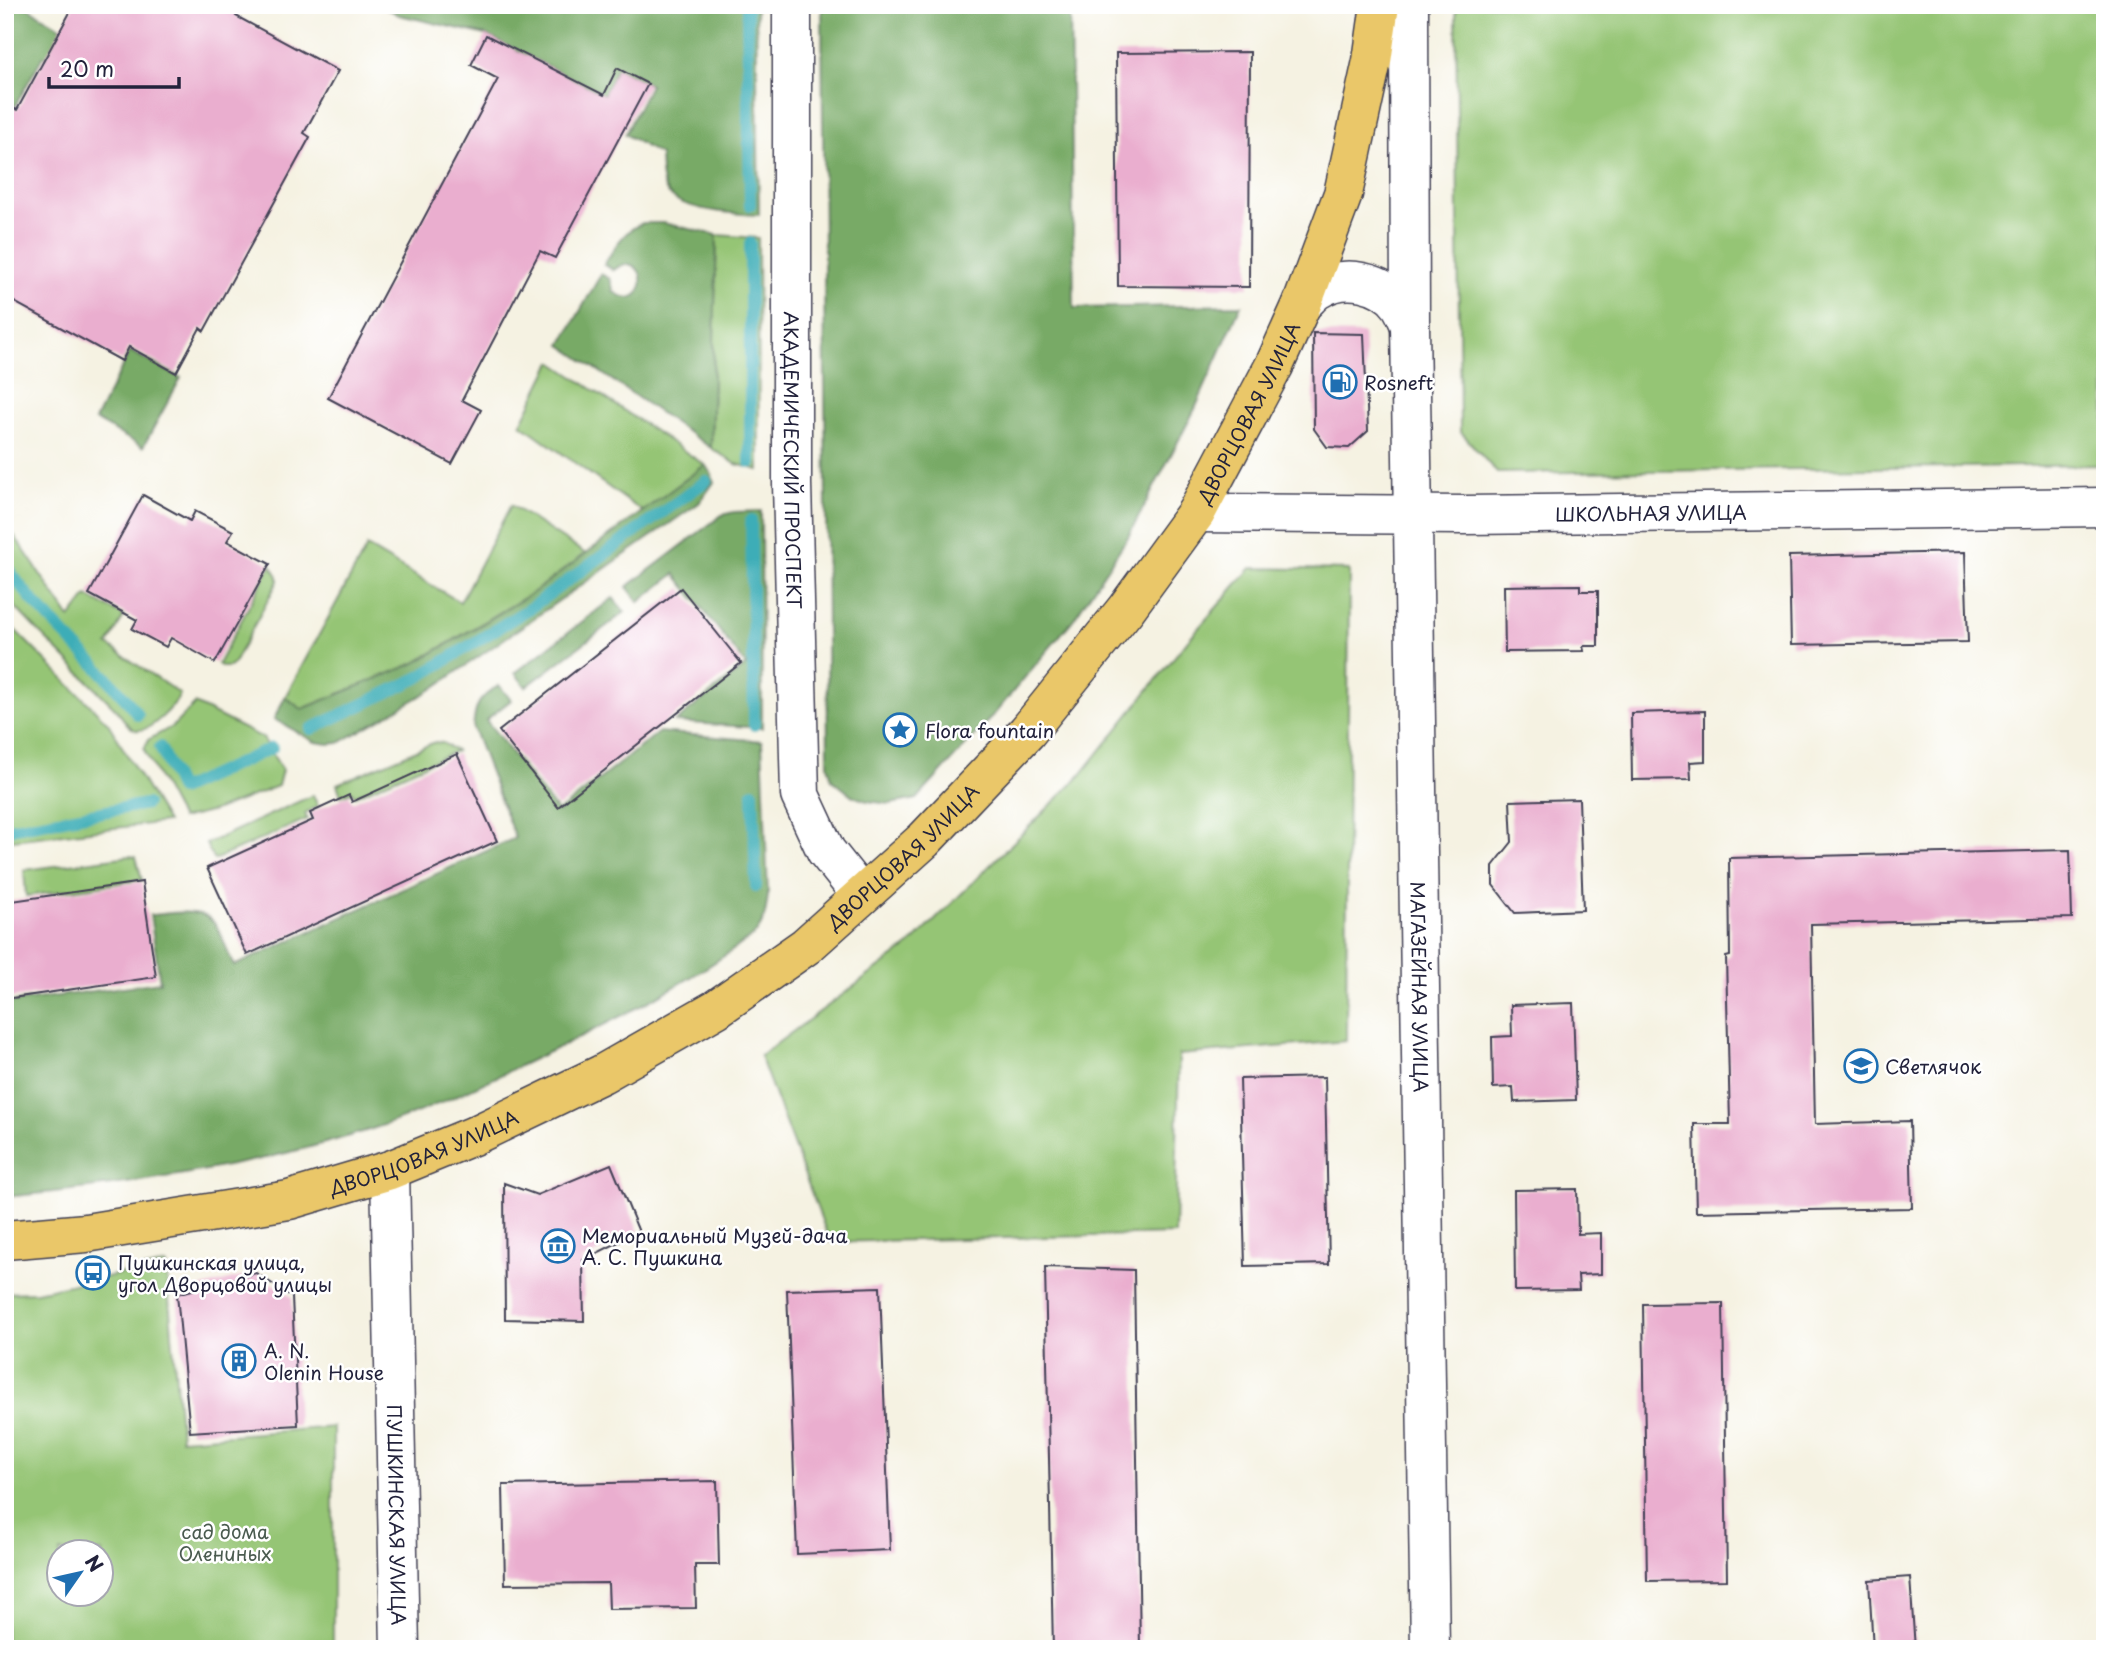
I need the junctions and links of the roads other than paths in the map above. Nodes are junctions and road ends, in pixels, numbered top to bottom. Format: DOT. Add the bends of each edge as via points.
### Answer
graph roads {
  1 [pos="792,5"];
  2 [pos="1380,5"];
  3 [pos="1409,5"];
  4 [pos="1302,304"];
  5 [pos="1410,325"];
  6 [pos="2105,507"];
  7 [pos="1196,513"];
  8 [pos="1414,515"];
  9 [pos="861,895"];
  10 [pos="390,1170"];
  11 [pos="5,1240"];
  12 [pos="400,1649"];
  13 [pos="1430,1649"];
  1 -- 9 [label="street, АКАДЕМИЧЕСКИЙ ПРОСПЕКТ" via="792,484 800,795 825,851"];
  2 -- 4 [label="main road, ДВОРЦОВАЯ УЛИЦА" via="1343,194"];
  3 -- 5 [label="street, МАГАЗЕЙНАЯ УЛИЦА"];
  4 -- 5 [label="street" via="1319,289 1340,281 1362,281 1384,289 1400,305"];
  4 -- 7 [label="main road, ДВОРЦОВАЯ УЛИЦА"];
  5 -- 8 [label="street, МАГАЗЕЙНАЯ УЛИЦА"];
  6 -- 8 [label="street, ШКОЛЬНАЯ УЛИЦА"];
  7 -- 8 [label="street, ШКОЛЬНАЯ УЛИЦА"];
  7 -- 9 [label="main road, ДВОРЦОВАЯ УЛИЦА" via="1027,732 924,841"];
  8 -- 13 [label="street, МАГАЗЕЙНАЯ УЛИЦА"];
  9 -- 10 [label="main road, ДВОРЦОВАЯ УЛИЦА" via="806,946 716,1009 590,1080"];
  10 -- 11 [label="main road, ДВОРЦОВАЯ УЛИЦА" via="289,1200 86,1233"];
  10 -- 12 [label="street, ПУШКИНСКАЯ УЛИЦА"];
}
